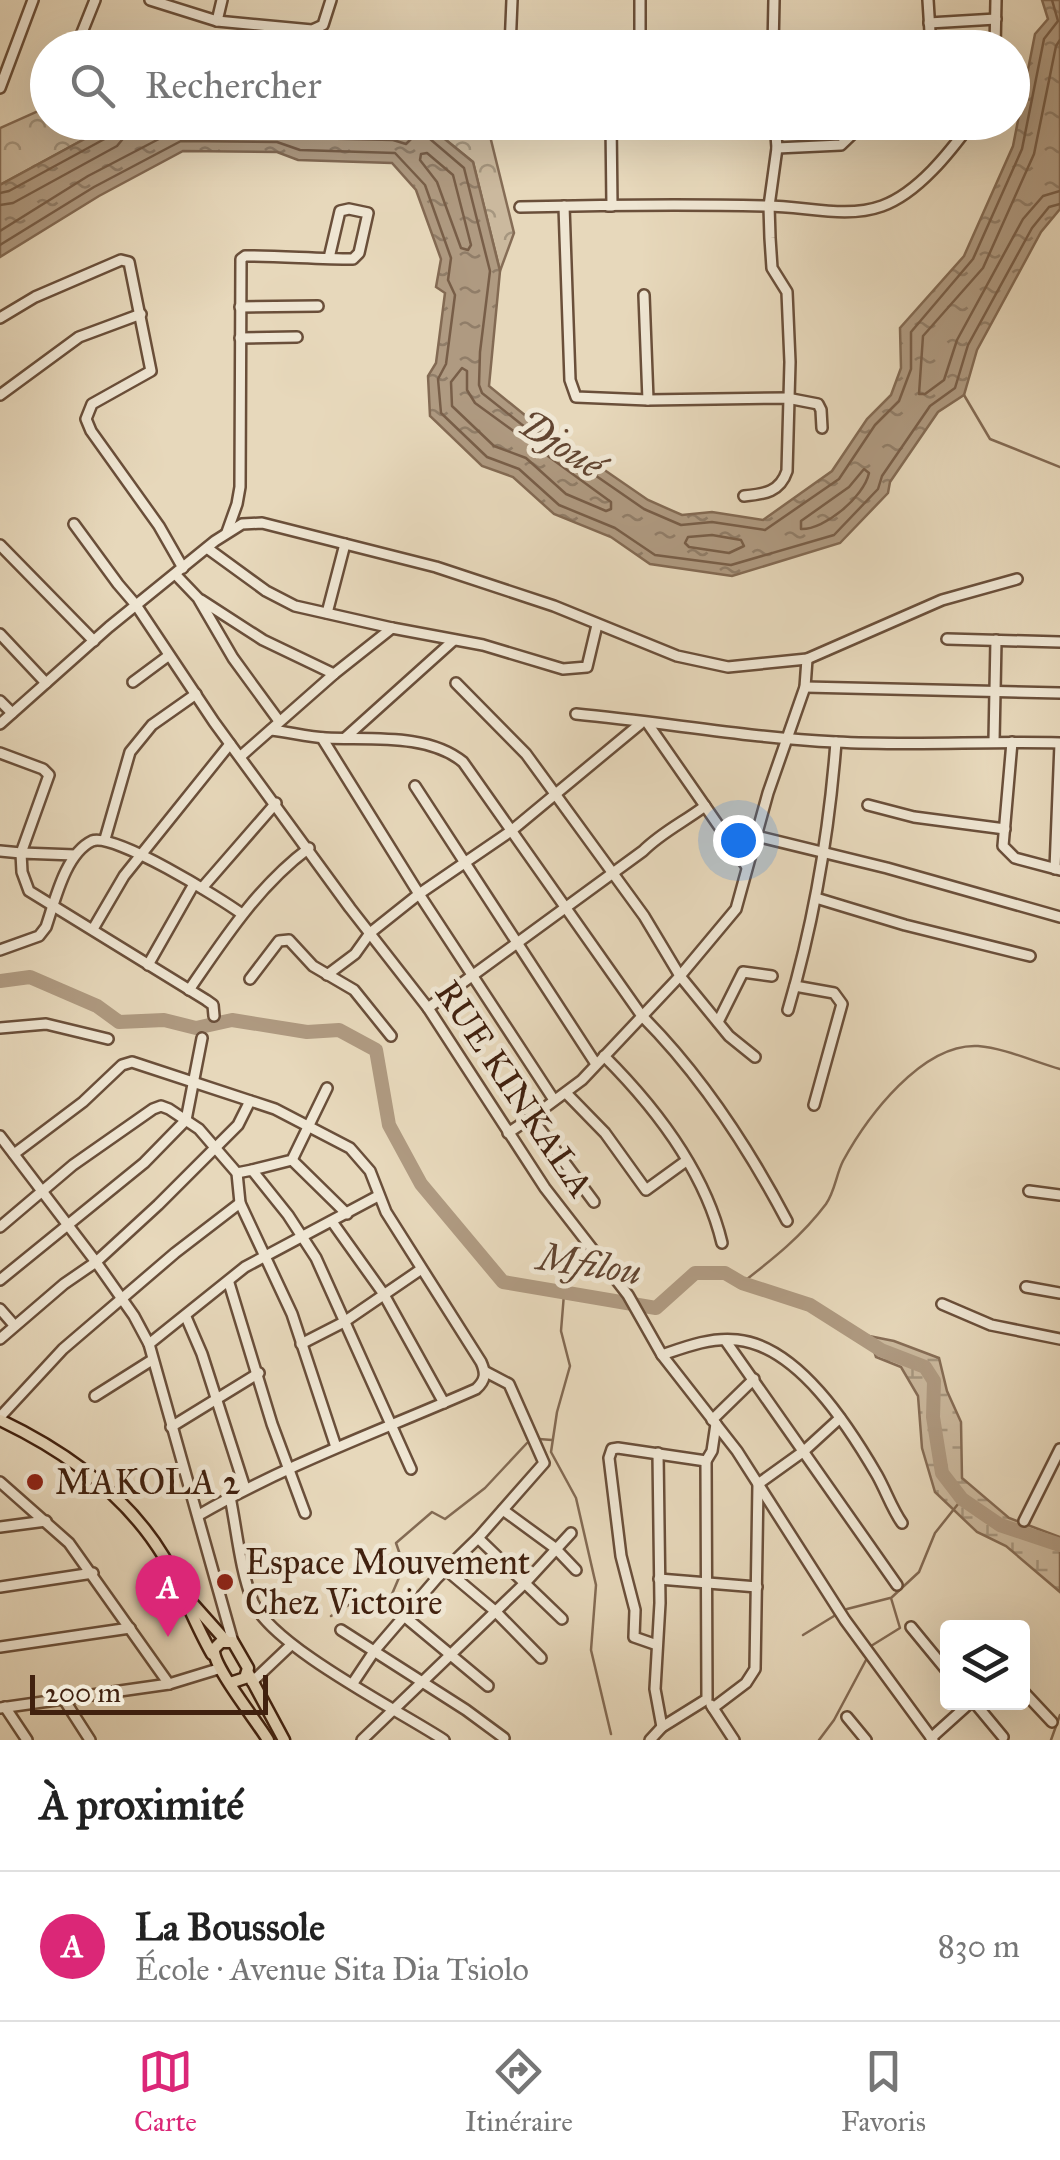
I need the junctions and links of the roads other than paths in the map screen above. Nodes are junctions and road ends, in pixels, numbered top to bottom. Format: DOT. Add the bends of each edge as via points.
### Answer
graph roads {
  1 [pos="33,0"];
  2 [pos="95,0"];
  3 [pos="150,0"];
  4 [pos="222,0"];
  5 [pos="331,0"];
  6 [pos="512,0"];
  7 [pos="640,0"];
  8 [pos="774,0"];
  9 [pos="928,0"];
  10 [pos="996,0"];
  11 [pos="996,20"];
  12 [pos="216,21"];
  13 [pos="928,22"];
  14 [pos="83,30"];
  15 [pos="511,30"];
  16 [pos="640,30"];
  17 [pos="773,30"];
  18 [pos="929,30"];
  19 [pos="995,30"];
  20 [pos="0,88"];
  21 [pos="611,140"];
  22 [pos="776,140"];
  23 [pos="846,140"];
  24 [pos="957,140"];
  25 [pos="777,148"];
  26 [pos="564,206"];
  27 [pos="608,206"];
  28 [pos="769,206"];
  29 [pos="520,208"];
  30 [pos="329,258"];
  31 [pos="644,295"];
  32 [pos="318,306"];
  33 [pos="240,307"];
  34 [pos="140,314"];
  35 [pos="0,318"];
  36 [pos="298,337"];
  37 [pos="240,338"];
  38 [pos="0,395"];
  39 [pos="787,398"];
  40 [pos="648,400"];
  41 [pos="822,428"];
  42 [pos="744,496"];
  43 [pos="74,524"];
  44 [pos="227,532"];
  45 [pos="345,544"];
  46 [pos="0,545"];
  47 [pos="207,548"];
  48 [pos="179,571"];
  49 [pos="1018,579"];
  50 [pos="198,598"];
  51 [pos="136,605"];
  52 [pos="327,613"];
  53 [pos="596,625"];
  54 [pos="392,628"];
  55 [pos="0,634"];
  56 [pos="94,640"];
  57 [pos="454,640"];
  58 [pos="947,640"];
  59 [pos="996,640"];
  60 [pos="1060,642"];
  61 [pos="168,656"];
  62 [pos="807,660"];
  63 [pos="334,674"];
  64 [pos="133,682"];
  65 [pos="46,683"];
  66 [pos="456,683"];
  67 [pos="805,687"];
  68 [pos="996,692"];
  69 [pos="1060,693"];
  70 [pos="196,694"];
  71 [pos="0,701"];
  72 [pos="12,713"];
  73 [pos="576,714"];
  74 [pos="279,721"];
  75 [pos="0,724"];
  76 [pos="644,724"];
  77 [pos="271,730"];
  78 [pos="786,737"];
  79 [pos="322,738"];
  80 [pos="344,738"];
  81 [pos="836,742"];
  82 [pos="994,742"];
  83 [pos="1012,742"];
  84 [pos="230,744"];
  85 [pos="1060,744"];
  86 [pos="0,753"];
  87 [pos="241,756"];
  88 [pos="415,786"];
  89 [pos="556,794"];
  90 [pos="276,803"];
  91 [pos="868,805"];
  92 [pos="705,806"];
  93 [pos="1058,824"];
  94 [pos="1005,829"];
  95 [pos="511,831"];
  96 [pos="756,836"];
  97 [pos="106,839"];
  98 [pos="309,848"];
  99 [pos="0,851"];
  100 [pos="21,853"];
  101 [pos="825,853"];
  102 [pos="74,855"];
  103 [pos="142,856"];
  104 [pos="466,862"];
  105 [pos="746,867"];
  106 [pos="1057,870"];
  107 [pos="612,873"];
  108 [pos="198,886"];
  109 [pos="419,894"];
  110 [pos="816,898"];
  111 [pos="52,906"];
  112 [pos="566,907"];
  113 [pos="242,914"];
  114 [pos="1060,917"];
  115 [pos="93,929"];
  116 [pos="370,933"];
  117 [pos="519,942"];
  118 [pos="0,949"];
  119 [pos="1030,956"];
  120 [pos="148,966"];
  121 [pos="473,974"];
  122 [pos="326,976"];
  123 [pos="680,976"];
  124 [pos="772,976"];
  125 [pos="250,979"];
  126 [pos="795,986"];
  127 [pos="189,990"];
  128 [pos="428,1008"];
  129 [pos="788,1010"];
  130 [pos="214,1016"];
  131 [pos="642,1016"];
  132 [pos="718,1022"];
  133 [pos="0,1028"];
  134 [pos="391,1036"];
  135 [pos="202,1038"];
  136 [pos="108,1039"];
  137 [pos="604,1056"];
  138 [pos="755,1057"];
  139 [pos="596,1064"];
  140 [pos="192,1080"];
  141 [pos="328,1088"];
  142 [pos="566,1094"];
  143 [pos="554,1100"];
  144 [pos="250,1101"];
  145 [pos="814,1105"];
  146 [pos="186,1120"];
  147 [pos="533,1120"];
  148 [pos="310,1125"];
  149 [pos="508,1133"];
  150 [pos="2,1142"];
  151 [pos="215,1144"];
  152 [pos="14,1154"];
  153 [pos="292,1160"];
  154 [pos="686,1161"];
  155 [pos="252,1170"];
  156 [pos="236,1173"];
  157 [pos="1029,1191"];
  158 [pos="41,1193"];
  159 [pos="1060,1194"];
  160 [pos="378,1196"];
  161 [pos="594,1202"];
  162 [pos="240,1203"];
  163 [pos="347,1214"];
  164 [pos="787,1221"];
  165 [pos="334,1223"];
  166 [pos="0,1226"];
  167 [pos="68,1227"];
  168 [pos="304,1238"];
  169 [pos="722,1243"];
  170 [pos="263,1256"];
  171 [pos="96,1262"];
  172 [pos="420,1270"];
  173 [pos="0,1280"];
  174 [pos="229,1283"];
  175 [pos="1026,1287"];
  176 [pos="383,1293"];
  177 [pos="1060,1293"];
  178 [pos="121,1298"];
  179 [pos="942,1304"];
  180 [pos="0,1309"];
  181 [pos="186,1317"];
  182 [pos="344,1322"];
  183 [pos="14,1325"];
  184 [pos="0,1339"];
  185 [pos="1060,1339"];
  186 [pos="725,1340"];
  187 [pos="148,1344"];
  188 [pos="301,1344"];
  189 [pos="662,1355"];
  190 [pos="152,1360"];
  191 [pos="486,1372"];
  192 [pos="259,1373"];
  193 [pos="754,1379"];
  194 [pos="95,1396"];
  195 [pos="216,1401"];
  196 [pos="444,1403"];
  197 [pos="0,1418"];
  198 [pos="840,1418"];
  199 [pos="714,1422"];
  200 [pos="390,1426"];
  201 [pos="171,1428"];
  202 [pos="336,1446"];
  203 [pos="1060,1450"];
  204 [pos="737,1451"];
  205 [pos="804,1451"];
  206 [pos="658,1453"];
  207 [pos="709,1456"];
  208 [pos="412,1468"];
  209 [pos="289,1470"];
  210 [pos="1047,1472"];
  211 [pos="1060,1476"];
  212 [pos="0,1482"];
  213 [pos="758,1484"];
  214 [pos="246,1488"];
  215 [pos="230,1497"];
  216 [pos="503,1510"];
  217 [pos="199,1514"];
  218 [pos="305,1514"];
  219 [pos="46,1520"];
  220 [pos="1024,1522"];
  221 [pos="902,1523"];
  222 [pos="0,1527"];
  223 [pos="571,1534"];
  224 [pos="478,1538"];
  225 [pos="554,1548"];
  226 [pos="445,1569"];
  227 [pos="576,1570"];
  228 [pos="93,1573"];
  229 [pos="659,1579"];
  230 [pos="706,1582"];
  231 [pos="524,1583"];
  232 [pos="897,1585"];
  233 [pos="0,1586"];
  234 [pos="757,1587"];
  235 [pos="183,1592"];
  236 [pos="496,1611"];
  237 [pos="404,1616"];
  238 [pos="562,1619"];
  239 [pos="911,1627"];
  240 [pos="130,1628"];
  241 [pos="341,1630"];
  242 [pos="230,1641"];
  243 [pos="656,1644"];
  244 [pos="291,1645"];
  245 [pos="0,1647"];
  246 [pos="375,1650"];
  247 [pos="212,1654"];
  248 [pos="450,1654"];
  249 [pos="541,1658"];
  250 [pos="940,1662"];
  251 [pos="218,1668"];
  252 [pos="250,1678"];
  253 [pos="424,1682"];
  254 [pos="230,1683"];
  255 [pos="353,1683"];
  256 [pos="168,1684"];
  257 [pos="488,1686"];
  258 [pos="63,1698"];
  259 [pos="1030,1699"];
  260 [pos="710,1703"];
  261 [pos="3,1707"];
  262 [pos="395,1709"];
  263 [pos="964,1710"];
  264 [pos="980,1710"];
  265 [pos="847,1717"];
  266 [pos="1052,1722"];
  267 [pos="662,1727"];
  268 [pos="1003,1736"];
  269 [pos="504,1738"];
  270 [pos="931,1739"];
  271 [pos="27,1740"];
  272 [pos="90,1740"];
  273 [pos="268,1740"];
  274 [pos="284,1740"];
  275 [pos="362,1740"];
  276 [pos="444,1740"];
  277 [pos="650,1740"];
  278 [pos="734,1740"];
  279 [pos="866,1740"];
  1 -- 20 [label="street"];
  2 -- 14 [label="street"];
  3 -- 12 [label="street"];
  4 -- 12 [label="street"];
  5 -- 12 [label="street" via="324,25 312,30"];
  6 -- 15 [label="street"];
  7 -- 16 [label="street"];
  8 -- 17 [label="street"];
  9 -- 13 [label="street"];
  10 -- 11 [label="street"];
  11 -- 13 [label="street"];
  11 -- 19 [label="street"];
  13 -- 18 [label="street"];
  21 -- 27 [label="street"];
  22 -- 25 [label="street"];
  23 -- 25 [label="street"];
  24 -- 28 [label="street" via="931,170 884,205 846,212"];
  25 -- 28 [label="street"];
  26 -- 27 [label="street"];
  26 -- 29 [label="street"];
  26 -- 40 [label="street" via="573,392 585,400"];
  27 -- 28 [label="street"];
  28 -- 39 [label="street" via="772,268 786,292"];
  30 -- 30 [label="street" via="356,258 368,213 340,210"];
  30 -- 33 [label="street" via="246,256 240,264"];
  31 -- 40 [label="street"];
  32 -- 33 [label="street"];
  33 -- 37 [label="street"];
  34 -- 35 [label="street" via="130,265 121,260"];
  34 -- 38 [label="street" via="78,338"];
  34 -- 48 [label="street" via="151,371 92,404 86,420 160,526"];
  36 -- 37 [label="street"];
  37 -- 44 [label="street" via="240,487"];
  39 -- 40 [label="street"];
  39 -- 41 [label="street" via="818,404"];
  39 -- 42 [label="street" via="783,482"];
  43 -- 51 [label="street, RUE KINKALA"];
  44 -- 45 [label="street" via="262,522"];
  44 -- 47 [label="street"];
  45 -- 52 [label="street"];
  45 -- 53 [label="street" via="516,592"];
  46 -- 56 [label="street"];
  47 -- 48 [label="street"];
  47 -- 52 [label="street" via="266,591"];
  48 -- 50 [label="street"];
  48 -- 51 [label="street"];
  49 -- 62 [label="street" via="942,600"];
  50 -- 63 [label="street" via="262,640"];
  50 -- 74 [label="street"];
  51 -- 56 [label="street"];
  51 -- 61 [label="street, RUE KINKALA"];
  52 -- 54 [label="street"];
  53 -- 57 [label="street" via="586,667 563,669"];
  53 -- 62 [label="street" via="699,663"];
  54 -- 57 [label="street"];
  54 -- 63 [label="street"];
  55 -- 65 [label="street"];
  56 -- 65 [label="street"];
  57 -- 80 [label="street"];
  58 -- 59 [label="street"];
  59 -- 60 [label="street"];
  59 -- 68 [label="street"];
  61 -- 64 [label="street"];
  61 -- 70 [label="street, RUE KINKALA"];
  62 -- 67 [label="street"];
  63 -- 74 [label="street"];
  65 -- 72 [label="street"];
  66 -- 89 [label="street"];
  67 -- 68 [label="street"];
  67 -- 78 [label="street"];
  68 -- 69 [label="street"];
  68 -- 82 [label="street"];
  70 -- 84 [label="street, RUE KINKALA"];
  70 -- 97 [label="street" via="152,725 130,752"];
  71 -- 72 [label="street"];
  72 -- 75 [label="street"];
  73 -- 76 [label="street"];
  74 -- 77 [label="street"];
  76 -- 78 [label="street"];
  76 -- 89 [label="street"];
  76 -- 92 [label="street"];
  77 -- 79 [label="street"];
  77 -- 87 [label="street"];
  78 -- 81 [label="street"];
  78 -- 96 [label="street"];
  79 -- 80 [label="street"];
  79 -- 109 [label="street"];
  80 -- 95 [label="street" via="418,743 452,753"];
  81 -- 82 [label="street"];
  81 -- 101 [label="street"];
  82 -- 83 [label="street"];
  83 -- 85 [label="street"];
  83 -- 94 [label="street"];
  84 -- 87 [label="street, RUE KINKALA"];
  84 -- 103 [label="street"];
  85 -- 93 [label="street"];
  86 -- 100 [label="street" via="49,775"];
  87 -- 90 [label="street, RUE KINKALA"];
  88 -- 104 [label="street"];
  89 -- 95 [label="street"];
  89 -- 107 [label="street"];
  90 -- 98 [label="street, RUE KINKALA"];
  90 -- 108 [label="street"];
  91 -- 94 [label="street"];
  92 -- 105 [label="street"];
  92 -- 107 [label="street"];
  93 -- 106 [label="street"];
  94 -- 106 [label="street" via="1007,852"];
  95 -- 104 [label="street"];
  95 -- 112 [label="street"];
  96 -- 101 [label="street"];
  96 -- 105 [label="street"];
  97 -- 102 [label="street"];
  97 -- 103 [label="street"];
  98 -- 113 [label="street"];
  98 -- 116 [label="street, RUE KINKALA"];
  99 -- 100 [label="street"];
  100 -- 102 [label="street"];
  100 -- 111 [label="street" via="29,891"];
  101 -- 110 [label="street"];
  101 -- 114 [label="street"];
  102 -- 111 [label="street"];
  103 -- 108 [label="street"];
  103 -- 115 [label="street"];
  104 -- 109 [label="street"];
  104 -- 117 [label="street"];
  105 -- 123 [label="street" via="736,908"];
  107 -- 112 [label="street"];
  107 -- 123 [label="street"];
  108 -- 113 [label="street"];
  108 -- 120 [label="street"];
  109 -- 116 [label="street"];
  109 -- 121 [label="street"];
  110 -- 119 [label="street"];
  110 -- 126 [label="street"];
  111 -- 115 [label="street"];
  111 -- 118 [label="street" via="38,936"];
  112 -- 117 [label="street"];
  112 -- 131 [label="street"];
  113 -- 127 [label="street"];
  115 -- 120 [label="street"];
  116 -- 122 [label="street"];
  116 -- 128 [label="street, RUE KINKALA"];
  117 -- 121 [label="street"];
  117 -- 139 [label="street"];
  120 -- 127 [label="street"];
  121 -- 128 [label="street"];
  121 -- 143 [label="street"];
  122 -- 125 [label="street" via="284,938"];
  122 -- 134 [label="street" via="354,990"];
  123 -- 131 [label="street"];
  123 -- 132 [label="street"];
  124 -- 132 [label="street" via="743,972"];
  126 -- 129 [label="street"];
  126 -- 145 [label="street" via="834,992 842,1004"];
  127 -- 130 [label="street" via="213,1006"];
  128 -- 149 [label="street, RUE KINKALA"];
  131 -- 137 [label="street"];
  131 -- 164 [label="street" via="670,1044"];
  132 -- 138 [label="street"];
  133 -- 136 [label="street" via="46,1024"];
  135 -- 140 [label="street"];
  137 -- 139 [label="street"];
  137 -- 154 [label="street"];
  139 -- 142 [label="street"];
  140 -- 144 [label="street"];
  140 -- 146 [label="street"];
  140 -- 152 [label="street" via="132,1062 122,1065"];
  141 -- 148 [label="street"];
  142 -- 143 [label="street"];
  142 -- 154 [label="street" via="646,1190"];
  143 -- 147 [label="street"];
  144 -- 148 [label="street"];
  144 -- 151 [label="street" via="238,1125"];
  146 -- 151 [label="street"];
  146 -- 158 [label="street" via="152,1108"];
  146 -- 167 [label="street"];
  147 -- 149 [label="street"];
  147 -- 161 [label="street"];
  148 -- 153 [label="street"];
  148 -- 160 [label="street" via="350,1148 370,1170"];
  149 -- 189 [label="street, RUE KINKALA" via="628,1295"];
  150 -- 152 [label="street"];
  151 -- 156 [label="street"];
  151 -- 171 [label="street"];
  152 -- 158 [label="street"];
  153 -- 155 [label="street"];
  153 -- 163 [label="street"];
  154 -- 169 [label="street" via="709,1200"];
  155 -- 156 [label="street"];
  155 -- 168 [label="street"];
  156 -- 162 [label="street"];
  157 -- 159 [label="street"];
  158 -- 166 [label="street"];
  158 -- 167 [label="street"];
  160 -- 163 [label="street"];
  160 -- 172 [label="street"];
  162 -- 170 [label="street"];
  162 -- 178 [label="street"];
  163 -- 165 [label="street"];
  165 -- 168 [label="street"];
  165 -- 176 [label="street"];
  167 -- 171 [label="street"];
  167 -- 173 [label="street"];
  168 -- 170 [label="street"];
  168 -- 182 [label="street"];
  170 -- 174 [label="street"];
  170 -- 188 [label="street"];
  171 -- 178 [label="street"];
  171 -- 183 [label="street"];
  172 -- 176 [label="street"];
  172 -- 191 [label="street"];
  174 -- 181 [label="street"];
  174 -- 192 [label="street"];
  175 -- 177 [label="street"];
  176 -- 182 [label="street"];
  176 -- 196 [label="street"];
  178 -- 187 [label="street"];
  178 -- 197 [label="street"];
  179 -- 185 [label="street"];
  180 -- 183 [label="street"];
  181 -- 187 [label="street"];
  181 -- 195 [label="street"];
  182 -- 188 [label="street"];
  182 -- 200 [label="street"];
  183 -- 184 [label="street"];
  186 -- 189 [label="street"];
  186 -- 193 [label="street"];
  186 -- 198 [label="street" via="753,1344 802,1373"];
  187 -- 190 [label="street"];
  188 -- 202 [label="street"];
  189 -- 199 [label="street, RUE KINKALA"];
  190 -- 194 [label="street"];
  190 -- 201 [label="street"];
  191 -- 196 [label="street" via="476,1389"];
  191 -- 216 [label="street" via="509,1384 544,1462"];
  192 -- 195 [label="street"];
  192 -- 209 [label="street"];
  193 -- 199 [label="street"];
  193 -- 205 [label="street"];
  195 -- 201 [label="street"];
  195 -- 214 [label="street"];
  196 -- 200 [label="street"];
  197 -- 235 [label="main road" via="67,1456 129,1509"];
  198 -- 205 [label="street"];
  198 -- 221 [label="street"];
  199 -- 204 [label="street, RUE KINKALA"];
  199 -- 207 [label="street"];
  200 -- 202 [label="street"];
  200 -- 208 [label="street"];
  201 -- 217 [label="street"];
  202 -- 209 [label="street"];
  203 -- 210 [label="street"];
  204 -- 207 [label="street"];
  204 -- 213 [label="street, RUE KINKALA"];
  205 -- 213 [label="street"];
  205 -- 232 [label="street"];
  206 -- 207 [label="street"];
  206 -- 229 [label="street"];
  206 -- 243 [label="street" via="618,1448 609,1458 634,1637"];
  207 -- 230 [label="street"];
  209 -- 214 [label="street"];
  209 -- 218 [label="street"];
  210 -- 211 [label="street"];
  210 -- 220 [label="street"];
  212 -- 219 [label="street"];
  213 -- 234 [label="street"];
  213 -- 270 [label="street, RUE KINKALA"];
  214 -- 215 [label="street"];
  215 -- 217 [label="street"];
  215 -- 244 [label="street" via="254,1603"];
  216 -- 224 [label="street"];
  216 -- 225 [label="street"];
  217 -- 242 [label="street"];
  219 -- 222 [label="street"];
  219 -- 228 [label="street"];
  223 -- 225 [label="street"];
  224 -- 226 [label="street"];
  224 -- 231 [label="street"];
  225 -- 227 [label="street"];
  225 -- 231 [label="street"];
  226 -- 236 [label="street"];
  226 -- 237 [label="street"];
  228 -- 233 [label="street"];
  228 -- 240 [label="street"];
  229 -- 230 [label="street"];
  229 -- 243 [label="street"];
  230 -- 234 [label="street"];
  230 -- 260 [label="street"];
  231 -- 236 [label="street"];
  231 -- 238 [label="street"];
  234 -- 260 [label="street" via="755,1669 746,1684"];
  235 -- 242 [label="main road"];
  235 -- 247 [label="main road"];
  236 -- 248 [label="street"];
  236 -- 249 [label="street"];
  237 -- 246 [label="street"];
  237 -- 248 [label="street"];
  239 -- 250 [label="street"];
  240 -- 245 [label="street"];
  240 -- 256 [label="street"];
  241 -- 246 [label="street"];
  242 -- 247 [label="main road"];
  242 -- 252 [label="main road"];
  243 -- 267 [label="street"];
  244 -- 252 [label="street"];
  244 -- 255 [label="street"];
  246 -- 253 [label="street"];
  246 -- 255 [label="street"];
  247 -- 251 [label="main road"];
  248 -- 253 [label="street"];
  248 -- 257 [label="street"];
  251 -- 254 [label="main road"];
  251 -- 256 [label="street"];
  252 -- 254 [label="main road"];
  252 -- 274 [label="main road"];
  253 -- 262 [label="street"];
  253 -- 269 [label="street"];
  254 -- 273 [label="main road"];
  255 -- 262 [label="street"];
  256 -- 258 [label="street"];
  258 -- 261 [label="street"];
  258 -- 272 [label="street"];
  259 -- 266 [label="street"];
  260 -- 267 [label="street"];
  260 -- 278 [label="street"];
  261 -- 271 [label="street"];
  262 -- 275 [label="street"];
  262 -- 276 [label="street"];
  263 -- 270 [label="street"];
  264 -- 268 [label="street"];
  265 -- 279 [label="street"];
  267 -- 277 [label="street"];
}
